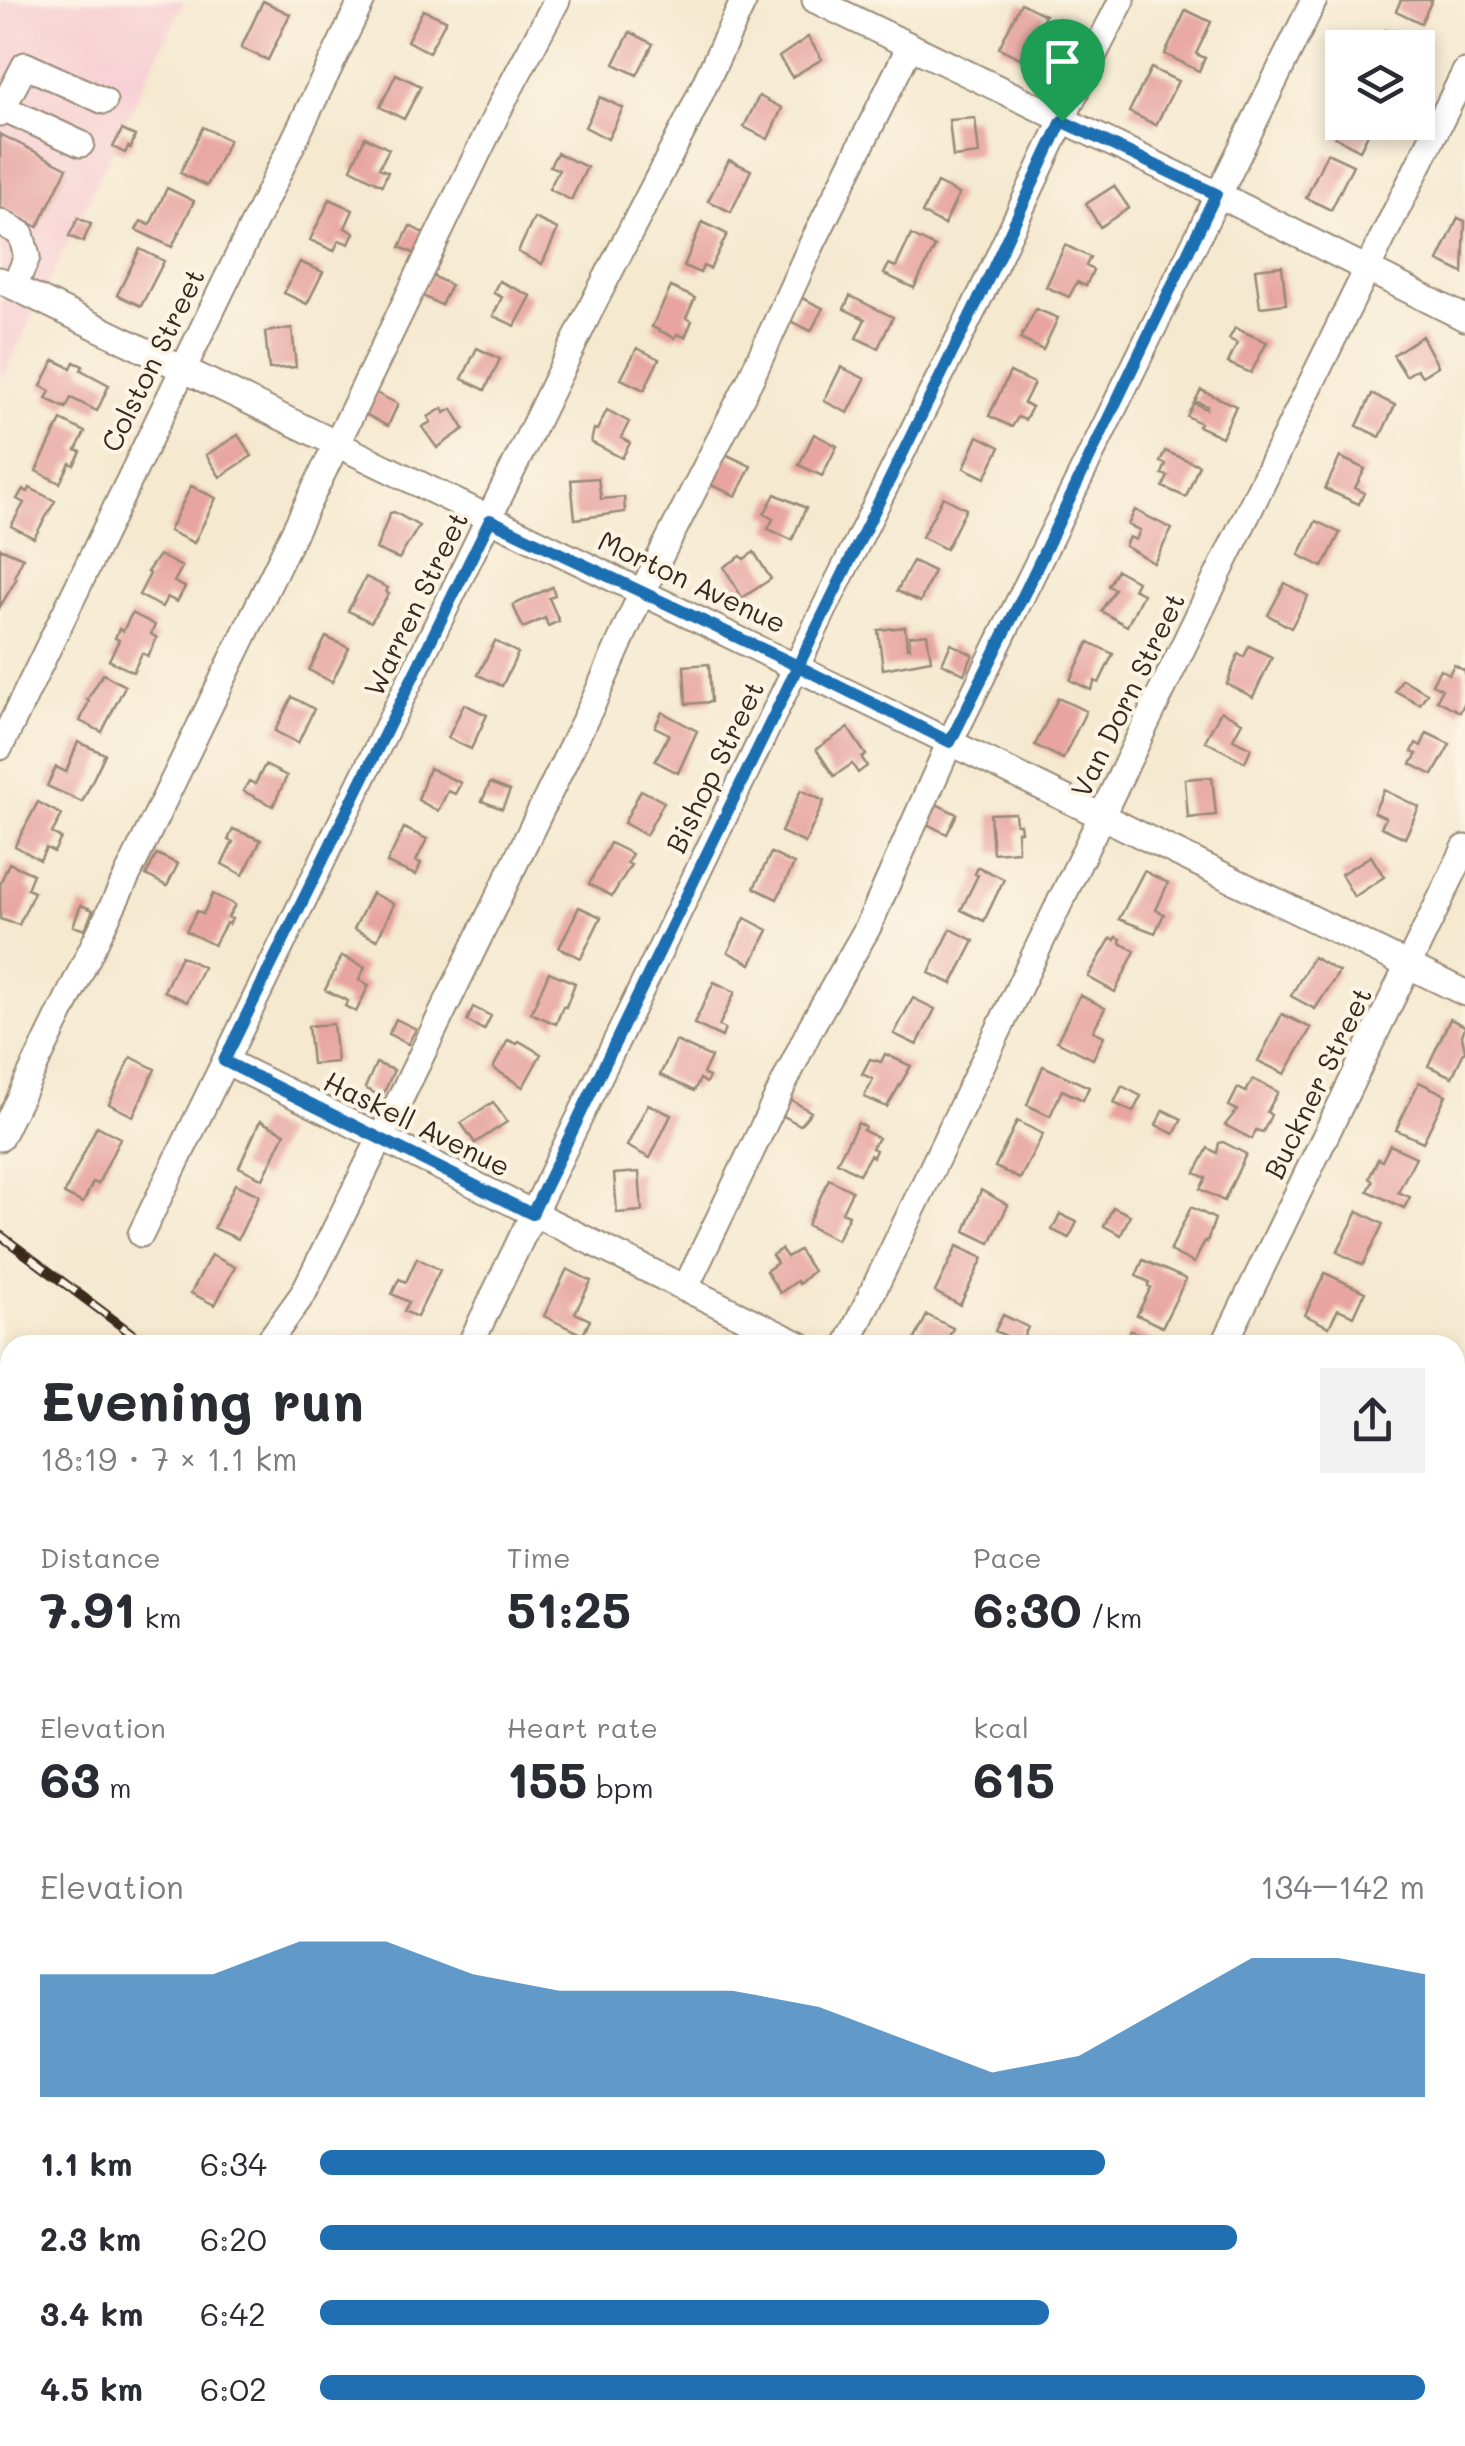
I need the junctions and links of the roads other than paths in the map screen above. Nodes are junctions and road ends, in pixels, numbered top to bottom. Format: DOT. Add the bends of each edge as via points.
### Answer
graph roads {
  1 [pos="362,0"];
  2 [pos="557,0"];
  3 [pos="744,0"];
  4 [pos="815,0"];
  5 [pos="1122,0"];
  6 [pos="1314,0"];
  7 [pos="910,46"];
  8 [pos="1465,72"];
  9 [pos="104,101"];
  10 [pos="1,110"];
  11 [pos="1062,121"];
  12 [pos="81,144"];
  13 [pos="1216,194"];
  14 [pos="0,222"];
  15 [pos="1368,271"];
  16 [pos="7,283"];
  17 [pos="1465,318"];
  18 [pos="182,368"];
  19 [pos="337,444"];
  20 [pos="490,520"];
  21 [pos="642,592"];
  22 [pos="798,666"];
  23 [pos="950,742"];
  24 [pos="0,747"];
  25 [pos="1104,816"];
  26 [pos="1465,848"];
  27 [pos="1408,965"];
  28 [pos="1465,993"];
  29 [pos="224,1061"];
  30 [pos="0,1138"];
  31 [pos="378,1138"];
  32 [pos="532,1214"];
  33 [pos="141,1234"];
  34 [pos="685,1289"];
  35 [pos="273,1335"];
  36 [pos="475,1335"];
  37 [pos="779,1335"];
  38 [pos="852,1335"];
  39 [pos="1229,1335"];
  1 -- 18 [label="street, Colston Street"];
  2 -- 19 [label="street"];
  3 -- 20 [label="street, Warren Street"];
  4 -- 7 [label="street"];
  5 -- 11 [label="street, Bishop Street"];
  6 -- 13 [label="street"];
  7 -- 11 [label="street"];
  7 -- 21 [label="street"];
  8 -- 15 [label="street, Van Dorn Street"];
  9 -- 10 [label="street" via="25,65"];
  10 -- 12 [label="street"];
  11 -- 13 [label="street"];
  11 -- 22 [label="street, Bishop Street"];
  13 -- 15 [label="street"];
  13 -- 23 [label="street"];
  14 -- 16 [label="street" via="21,234 27,256"];
  15 -- 17 [label="street"];
  15 -- 25 [label="street, Van Dorn Street"];
  16 -- 18 [label="street, Morton Avenue"];
  18 -- 19 [label="street, Morton Avenue"];
  18 -- 24 [label="street, Colston Street"];
  19 -- 20 [label="street, Morton Avenue"];
  19 -- 30 [label="street"];
  20 -- 21 [label="street, Morton Avenue"];
  20 -- 29 [label="street, Warren Street"];
  21 -- 22 [label="street, Morton Avenue"];
  21 -- 31 [label="street"];
  22 -- 23 [label="street, Morton Avenue"];
  22 -- 32 [label="street, Bishop Street"];
  23 -- 25 [label="street, Morton Avenue"];
  23 -- 34 [label="street" via="868,927 811,1028"];
  25 -- 27 [label="street, Morton Avenue"];
  25 -- 38 [label="street, Van Dorn Street"];
  26 -- 27 [label="street, Buckner Street"];
  27 -- 28 [label="street, Morton Avenue"];
  27 -- 39 [label="street, Buckner Street"];
  29 -- 31 [label="street, Haskell Avenue"];
  29 -- 33 [label="street, Warren Street"];
  31 -- 32 [label="street, Haskell Avenue"];
  31 -- 35 [label="street" via="303,1294"];
  32 -- 34 [label="street, Haskell Avenue"];
  32 -- 36 [label="street, Bishop Street"];
  34 -- 37 [label="street, Haskell Avenue"];
}
